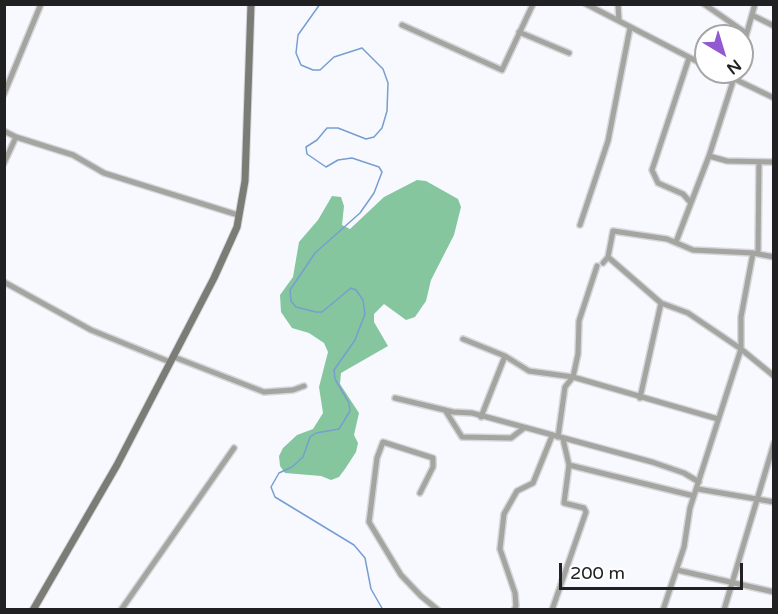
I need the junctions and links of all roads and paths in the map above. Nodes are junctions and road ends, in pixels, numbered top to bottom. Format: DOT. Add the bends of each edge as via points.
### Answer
graph roads {
  1 [pos="41,4"];
  2 [pos="251,4"];
  3 [pos="533,4"];
  4 [pos="586,4"];
  5 [pos="618,4"];
  6 [pos="704,4"];
  7 [pos="755,4"];
  8 [pos="752,15"];
  9 [pos="619,21"];
  10 [pos="733,24"];
  11 [pos="749,24"];
  12 [pos="402,26"];
  13 [pos="774,26"];
  14 [pos="630,28"];
  15 [pos="519,32"];
  16 [pos="569,53"];
  17 [pos="689,58"];
  18 [pos="694,60"];
  19 [pos="732,84"];
  20 [pos="745,84"];
  21 [pos="4,94"];
  22 [pos="774,98"];
  23 [pos="4,130"];
  24 [pos="16,137"];
  25 [pos="709,156"];
  26 [pos="774,162"];
  27 [pos="4,163"];
  28 [pos="759,163"];
  29 [pos="691,203"];
  30 [pos="238,215"];
  31 [pos="580,225"];
  32 [pos="676,242"];
  33 [pos="755,253"];
  34 [pos="608,257"];
  35 [pos="774,257"];
  36 [pos="4,282"];
  37 [pos="661,303"];
  38 [pos="464,339"];
  39 [pos="741,350"];
  40 [pos="505,356"];
  41 [pos="172,359"];
  42 [pos="774,376"];
  43 [pos="573,377"];
  44 [pos="304,386"];
  45 [pos="395,398"];
  46 [pos="640,398"];
  47 [pos="445,410"];
  48 [pos="481,417"];
  49 [pos="718,419"];
  50 [pos="524,428"];
  51 [pos="558,437"];
  52 [pos="774,443"];
  53 [pos="234,448"];
  54 [pos="569,465"];
  55 [pos="699,485"];
  56 [pos="420,493"];
  57 [pos="694,496"];
  58 [pos="758,498"];
  59 [pos="774,502"];
  60 [pos="677,570"];
  61 [pos="733,583"];
  62 [pos="774,592"];
  63 [pos="33,609"];
  64 [pos="121,609"];
  65 [pos="438,609"];
  66 [pos="514,609"];
  67 [pos="552,609"];
  68 [pos="663,609"];
  69 [pos="724,609"];
  1 -- 21 [label="street"];
  2 -- 30 [label="street" via="245,181"];
  3 -- 15 [label="street"];
  4 -- 9 [label="street"];
  5 -- 9 [label="street"];
  6 -- 10 [label="street"];
  7 -- 8 [label="street"];
  8 -- 11 [label="street"];
  8 -- 13 [label="street"];
  9 -- 14 [label="street"];
  12 -- 15 [label="street" via="502,70"];
  14 -- 17 [label="street"];
  14 -- 31 [label="street" via="608,141"];
  15 -- 16 [label="street"];
  17 -- 18 [label="street"];
  17 -- 29 [label="street" via="652,170 658,183 683,194"];
  19 -- 25 [label="street"];
  20 -- 22 [label="street"];
  23 -- 24 [label="street"];
  24 -- 27 [label="street"];
  24 -- 30 [label="street" via="74,155 105,173"];
  25 -- 28 [label="street"];
  25 -- 29 [label="street"];
  26 -- 28 [label="street"];
  28 -- 33 [label="street"];
  29 -- 32 [label="street"];
  30 -- 41 [label="street" via="237,227 214,278"];
  32 -- 33 [label="street" via="693,250"];
  32 -- 34 [label="street" via="613,231"];
  33 -- 35 [label="street"];
  33 -- 39 [label="street" via="741,317"];
  34 -- 37 [label="street"];
  34 -- 43 [label="street" via="600,264 579,321"];
  36 -- 41 [label="street" via="91,330"];
  37 -- 39 [label="street" via="688,313"];
  37 -- 46 [label="street"];
  38 -- 40 [label="street"];
  39 -- 42 [label="street"];
  39 -- 49 [label="street"];
  40 -- 43 [label="street" via="529,370"];
  40 -- 48 [label="street"];
  41 -- 44 [label="street" via="264,392"];
  41 -- 63 [label="street" via="117,465"];
  43 -- 46 [label="street"];
  43 -- 51 [label="street" via="565,387"];
  45 -- 47 [label="street"];
  46 -- 49 [label="street"];
  47 -- 48 [label="street"];
  47 -- 50 [label="street" via="462,437 511,438"];
  48 -- 50 [label="street"];
  49 -- 55 [label="street"];
  50 -- 51 [label="street"];
  51 -- 54 [label="street"];
  51 -- 55 [label="street" via="652,462 684,473"];
  51 -- 66 [label="street" via="533,483 517,491 504,514 500,549 515,593"];
  52 -- 58 [label="street"];
  53 -- 64 [label="street"];
  54 -- 57 [label="street"];
  54 -- 67 [label="street" via="564,503 586,512"];
  55 -- 57 [label="street"];
  55 -- 58 [label="street" via="725,495"];
  56 -- 65 [label="street" via="433,467 433,458 383,442 377,458 369,522 401,574"];
  57 -- 60 [label="street"];
  58 -- 59 [label="street"];
  58 -- 61 [label="street"];
  60 -- 61 [label="street"];
  60 -- 68 [label="street"];
  61 -- 62 [label="street"];
  61 -- 69 [label="street"];
}
